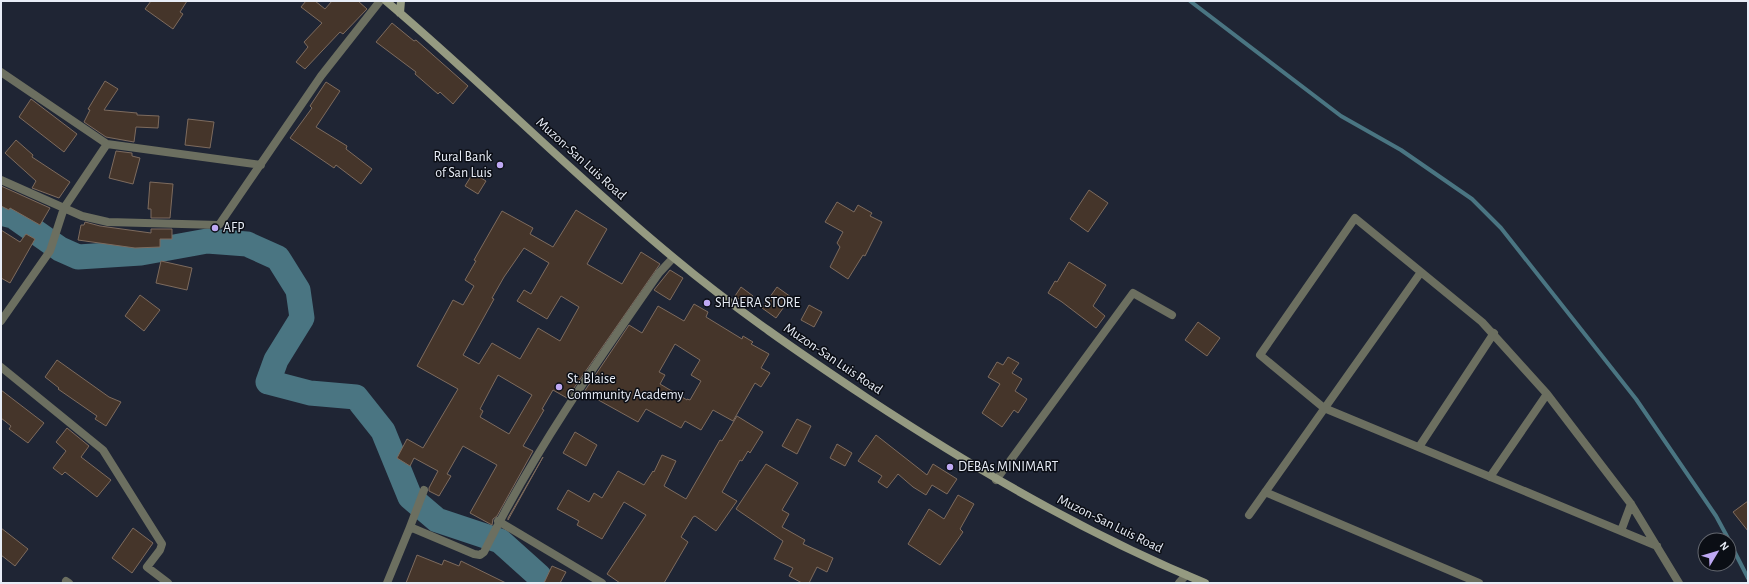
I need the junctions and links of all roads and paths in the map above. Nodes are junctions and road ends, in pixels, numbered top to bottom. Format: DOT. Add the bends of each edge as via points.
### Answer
graph roads {
  1 [pos="380,1"];
  2 [pos="386,1"];
  3 [pos="401,1"];
  4 [pos="400,13"];
  5 [pos="1,72"];
  6 [pos="107,144"];
  7 [pos="261,165"];
  8 [pos="1,180"];
  9 [pos="64,208"];
  10 [pos="673,258"];
  11 [pos="1421,272"];
  12 [pos="1172,315"];
  13 [pos="1,320"];
  14 [pos="1494,333"];
  15 [pos="1,367"];
  16 [pos="1548,394"];
  17 [pos="1324,408"];
  18 [pos="1419,448"];
  19 [pos="1490,477"];
  20 [pos="996,480"];
  21 [pos="424,490"];
  22 [pos="1265,492"];
  23 [pos="1631,504"];
  24 [pos="1249,515"];
  25 [pos="498,521"];
  26 [pos="410,527"];
  27 [pos="1621,531"];
  28 [pos="1657,546"];
  29 [pos="1186,575"];
  30 [pos="168,583"];
  31 [pos="387,583"];
  32 [pos="602,583"];
  33 [pos="1179,583"];
  34 [pos="1205,583"];
  35 [pos="1479,583"];
  36 [pos="1679,583"];
  1 -- 7 [label="street" via="321,76"];
  2 -- 4 [label="main road, Muzon-San Luis Road"];
  3 -- 4 [label="main road"];
  4 -- 10 [label="main road, Muzon-San Luis Road"];
  5 -- 6 [label="street"];
  6 -- 7 [label="street"];
  6 -- 9 [label="street"];
  7 -- 9 [label="street" via="219,225 108,222 82,216"];
  8 -- 9 [label="street"];
  9 -- 13 [label="street" via="50,251"];
  10 -- 20 [label="main road, Muzon-San Luis Road" via="815,364 945,450"];
  10 -- 25 [label="street" via="659,273 575,392"];
  11 -- 14 [label="street"];
  11 -- 17 [label="street"];
  11 -- 17 [label="street" via="1355,218 1260,355"];
  12 -- 20 [label="street" via="1133,293"];
  14 -- 16 [label="street"];
  14 -- 18 [label="street"];
  15 -- 30 [label="street" via="103,450 162,544 147,567"];
  16 -- 19 [label="street"];
  16 -- 23 [label="street"];
  17 -- 18 [label="street"];
  17 -- 22 [label="street"];
  18 -- 19 [label="street"];
  19 -- 27 [label="street"];
  20 -- 29 [label="main road, Muzon-San Luis Road" via="1066,519"];
  21 -- 26 [label="street"];
  22 -- 24 [label="street"];
  22 -- 35 [label="street"];
  23 -- 27 [label="street"];
  23 -- 28 [label="street"];
  25 -- 26 [label="street" via="484,552 480,555"];
  25 -- 32 [label="street"];
  26 -- 31 [label="street"];
  27 -- 28 [label="street"];
  28 -- 36 [label="street"];
  29 -- 33 [label="street"];
  29 -- 34 [label="main road, Muzon-San Luis Road"];
}
